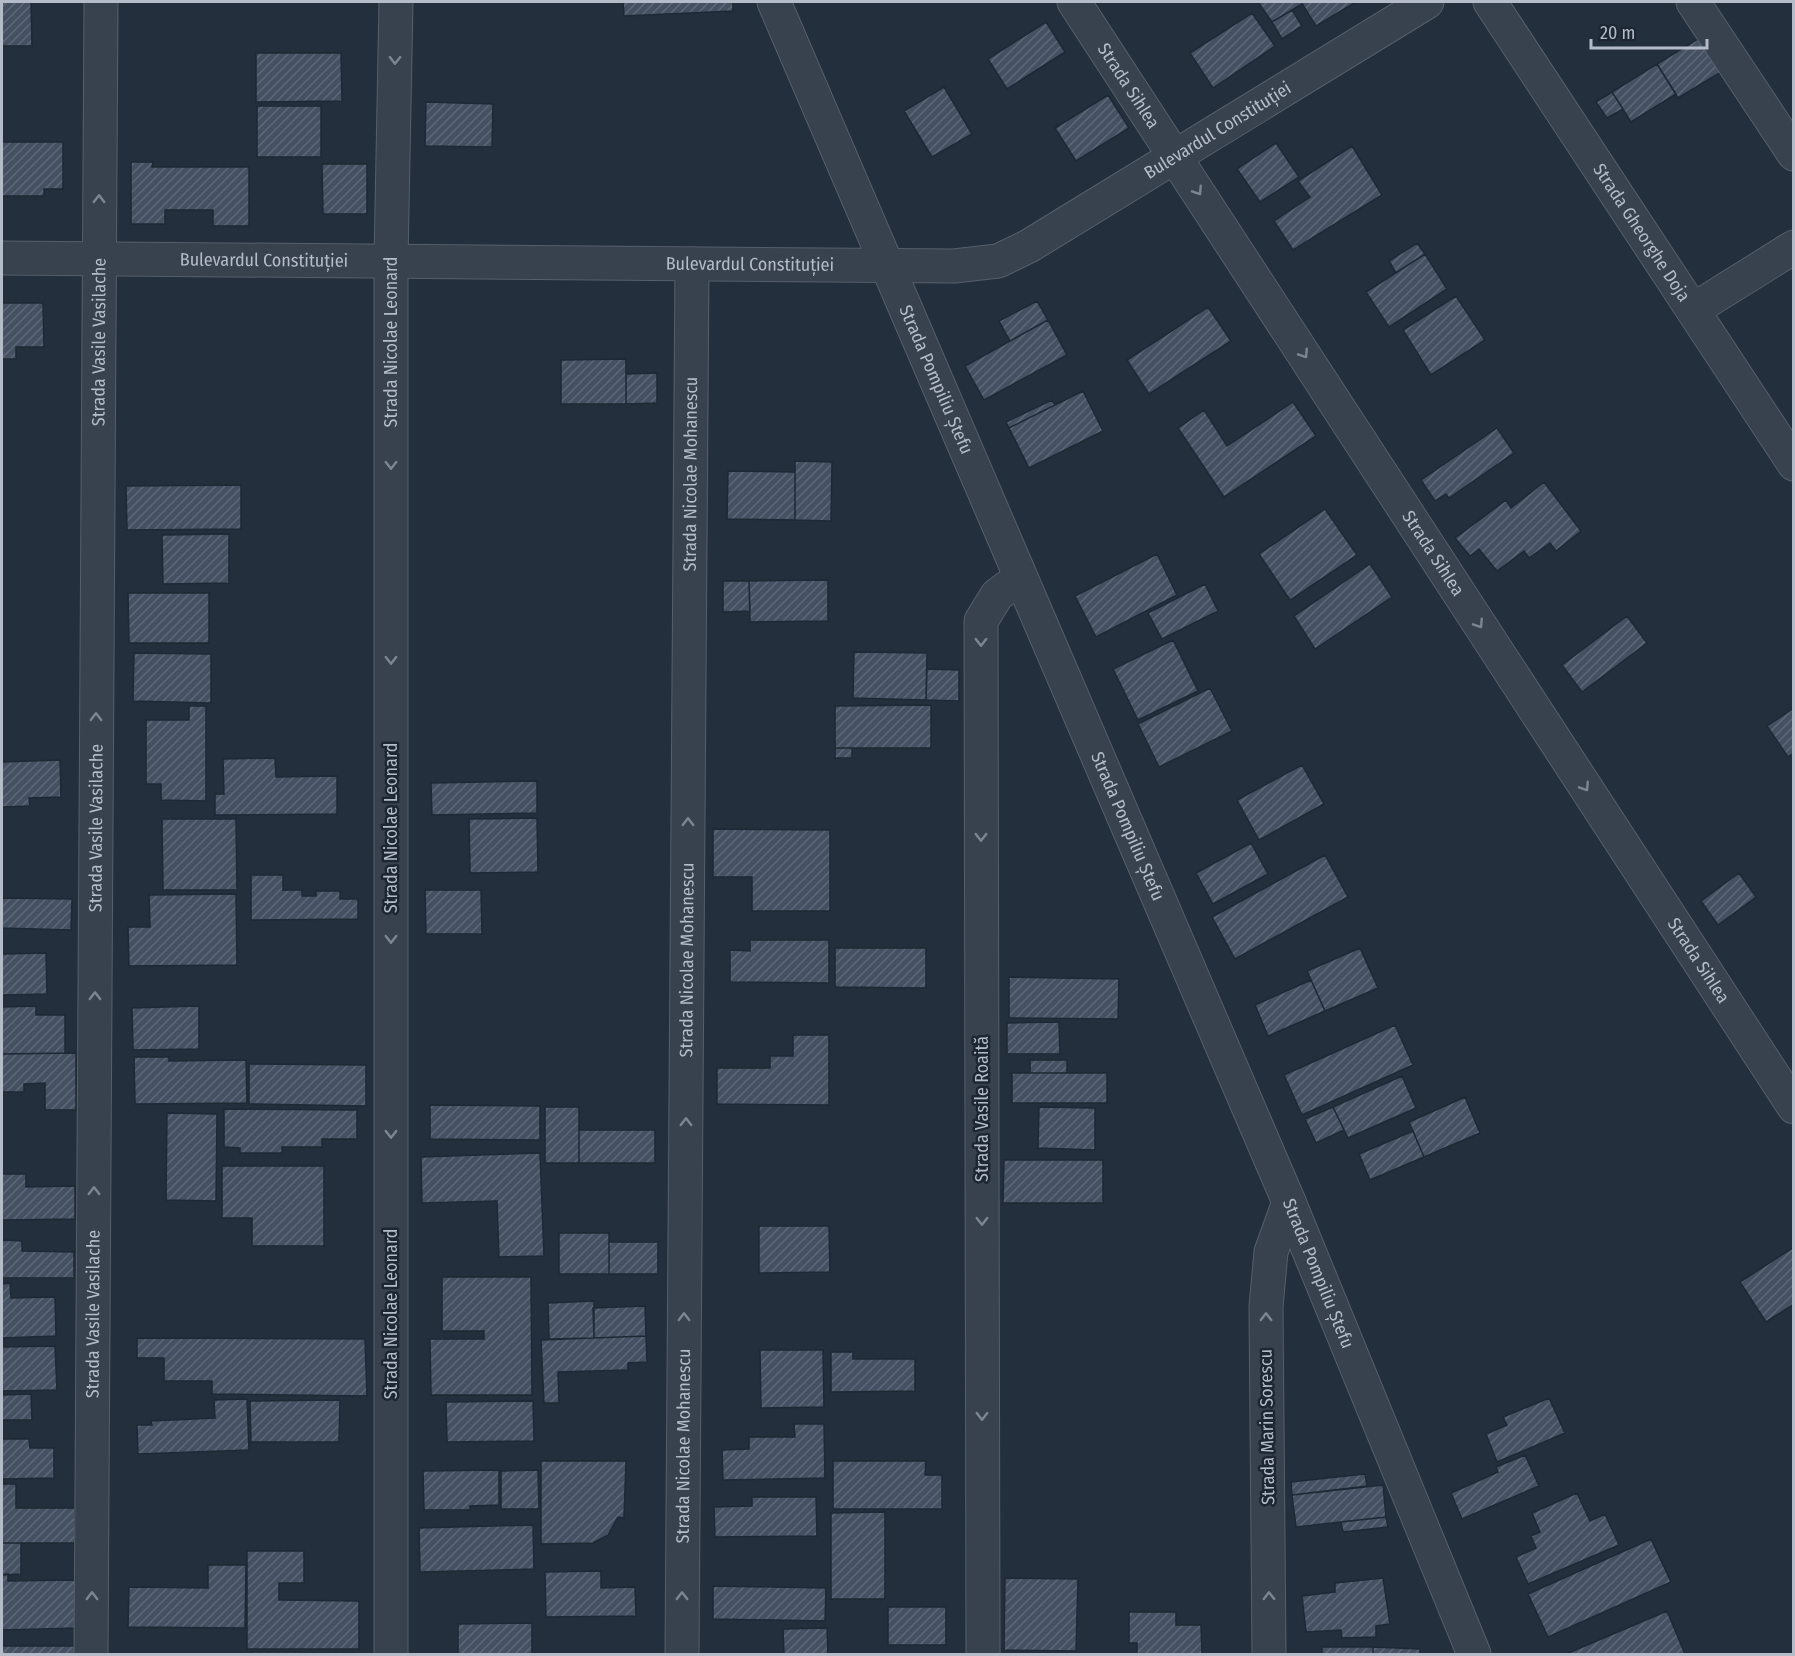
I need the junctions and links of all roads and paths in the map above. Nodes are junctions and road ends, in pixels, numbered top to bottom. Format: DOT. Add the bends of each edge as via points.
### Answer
graph roads {
  1 [pos="101,2"];
  2 [pos="396,2"];
  3 [pos="774,2"];
  4 [pos="1074,2"];
  5 [pos="1427,2"];
  6 [pos="1490,2"];
  7 [pos="1693,2"];
  8 [pos="1794,154"];
  9 [pos="1176,157"];
  10 [pos="1794,246"];
  11 [pos="98,257"];
  12 [pos="2,258"];
  13 [pos="391,260"];
  14 [pos="692,264"];
  15 [pos="889,266"];
  16 [pos="1693,310"];
  17 [pos="1794,464"];
  18 [pos="1020,578"];
  19 [pos="1794,1107"];
  20 [pos="1289,1202"];
  21 [pos="91,1654"];
  22 [pos="391,1654"];
  23 [pos="682,1654"];
  24 [pos="982,1654"];
  25 [pos="1269,1654"];
  26 [pos="1474,1654"];
  11 -- 1 [label="street, Strada Vasile Vasilache, one-way"];
  2 -- 13 [label="street, Strada Nicolae Leonard, one-way"];
  3 -- 15 [label="street, Strada Pompiliu Ștefu"];
  4 -- 9 [label="street, Strada Sihlea"];
  5 -- 9 [label="street, Bulevardul Constituției"];
  6 -- 16 [label="street, Strada Gheorghe Doja"];
  7 -- 8 [label="street"];
  9 -- 15 [label="street, Bulevardul Constituției" via="998,261"];
  9 -- 19 [label="street, Strada Sihlea, one-way"];
  10 -- 16 [label="street"];
  11 -- 12 [label="street, Bulevardul Constituției"];
  11 -- 13 [label="street, Bulevardul Constituției"];
  21 -- 11 [label="street, Strada Vasile Vasilache, one-way"];
  13 -- 14 [label="street, Bulevardul Constituției"];
  13 -- 22 [label="street, Strada Nicolae Leonard, one-way"];
  14 -- 15 [label="street, Bulevardul Constituției"];
  23 -- 14 [label="street, Strada Nicolae Mohanescu, one-way"];
  15 -- 18 [label="street, Strada Pompiliu Ștefu"];
  16 -- 17 [label="street, Strada Gheorghe Doja"];
  18 -- 20 [label="street, Strada Pompiliu Ștefu"];
  18 -- 24 [label="street, Strada Vasile Roaită, one-way" via="997,595 981,621"];
  25 -- 20 [label="street, Strada Marin Sorescu, one-way" via="1266,1307 1271,1252"];
  20 -- 26 [label="street, Strada Pompiliu Ștefu"];
}
